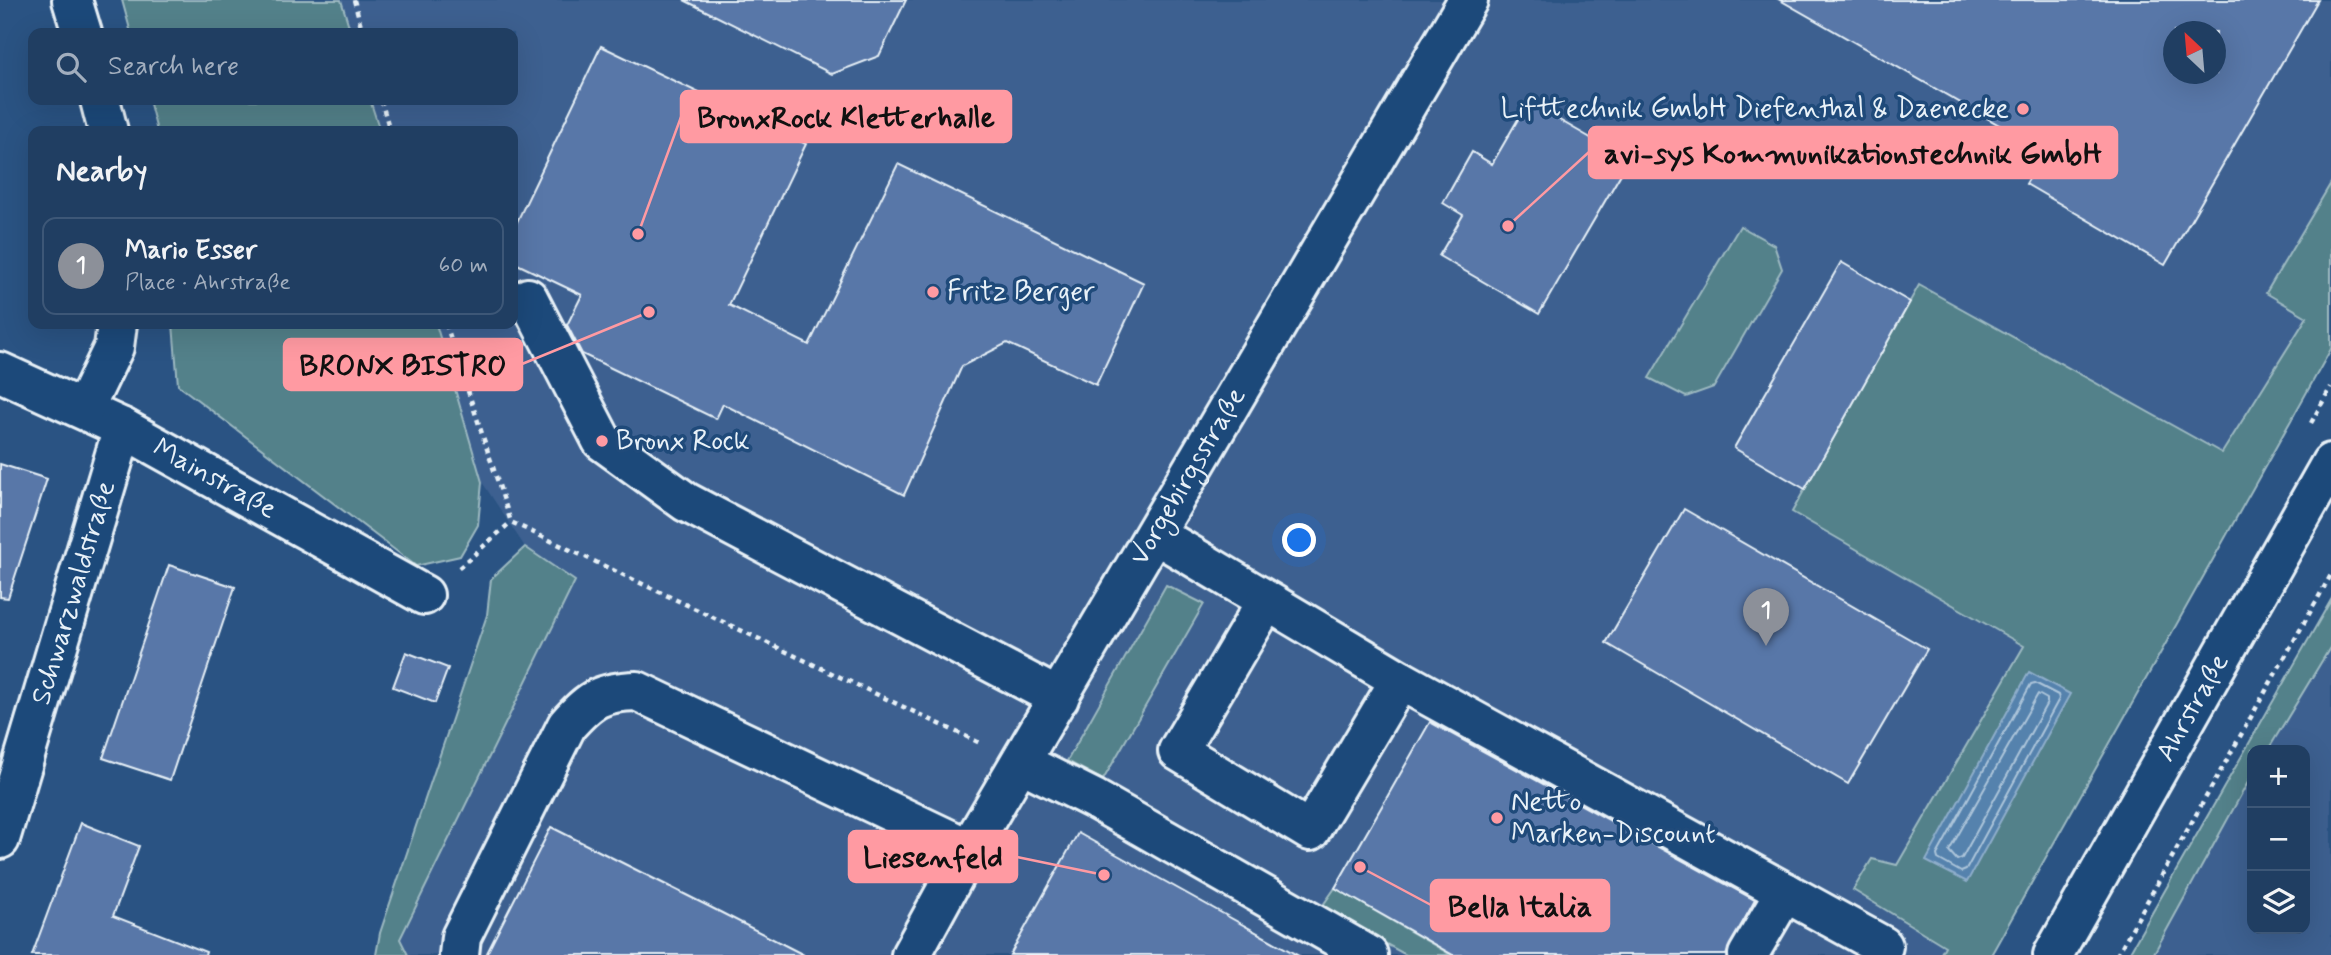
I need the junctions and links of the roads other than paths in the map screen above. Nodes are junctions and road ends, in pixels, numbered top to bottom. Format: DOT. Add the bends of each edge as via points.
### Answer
graph roads {
  1 [pos="72,0"];
  2 [pos="1468,0"];
  3 [pos="80,28"];
  4 [pos="101,105"];
  5 [pos="107,126"];
  6 [pos="528,298"];
  7 [pos="116,329"];
  8 [pos="0,372"];
  9 [pos="84,409"];
  10 [pos="123,428"];
  11 [pos="2331,463"];
  12 [pos="1155,534"];
  13 [pos="424,595"];
  14 [pos="1266,602"];
  15 [pos="1401,680"];
  16 [pos="1059,698"];
  17 [pos="1022,763"];
  18 [pos="0,839"];
  19 [pos="969,849"];
  20 [pos="1785,892"];
  21 [pos="1882,946"];
  22 [pos="459,955"];
  23 [pos="911,955"];
  24 [pos="1368,955"];
  25 [pos="1748,955"];
  26 [pos="2053,955"];
  1 -- 3 [label="street"];
  2 -- 12 [label="street, Vorgebirgsstraße"];
  4 -- 5 [label="street"];
  6 -- 16 [label="street" via="602,442 687,502"];
  7 -- 9 [label="street" via="114,347"];
  8 -- 9 [label="street, Mainstraße"];
  9 -- 10 [label="street, Mainstraße"];
  10 -- 13 [label="street, Mainstraße"];
  10 -- 18 [label="street, Schwarzwaldstraße"];
  11 -- 26 [label="street, Ahrstraße"];
  12 -- 14 [label="street"];
  12 -- 16 [label="street, Vorgebirgsstraße"];
  14 -- 15 [label="street"];
  14 -- 15 [label="street" via="1178,751 1310,831"];
  15 -- 20 [label="street"];
  16 -- 17 [label="street, Vorgebirgsstraße"];
  17 -- 19 [label="street, Vorgebirgsstraße"];
  17 -- 24 [label="street"];
  19 -- 22 [label="street" via="637,691 607,692 586,704 567,724 461,937"];
  19 -- 23 [label="street, Vorgebirgsstraße"];
  20 -- 21 [label="street"];
  20 -- 25 [label="street"];
}
